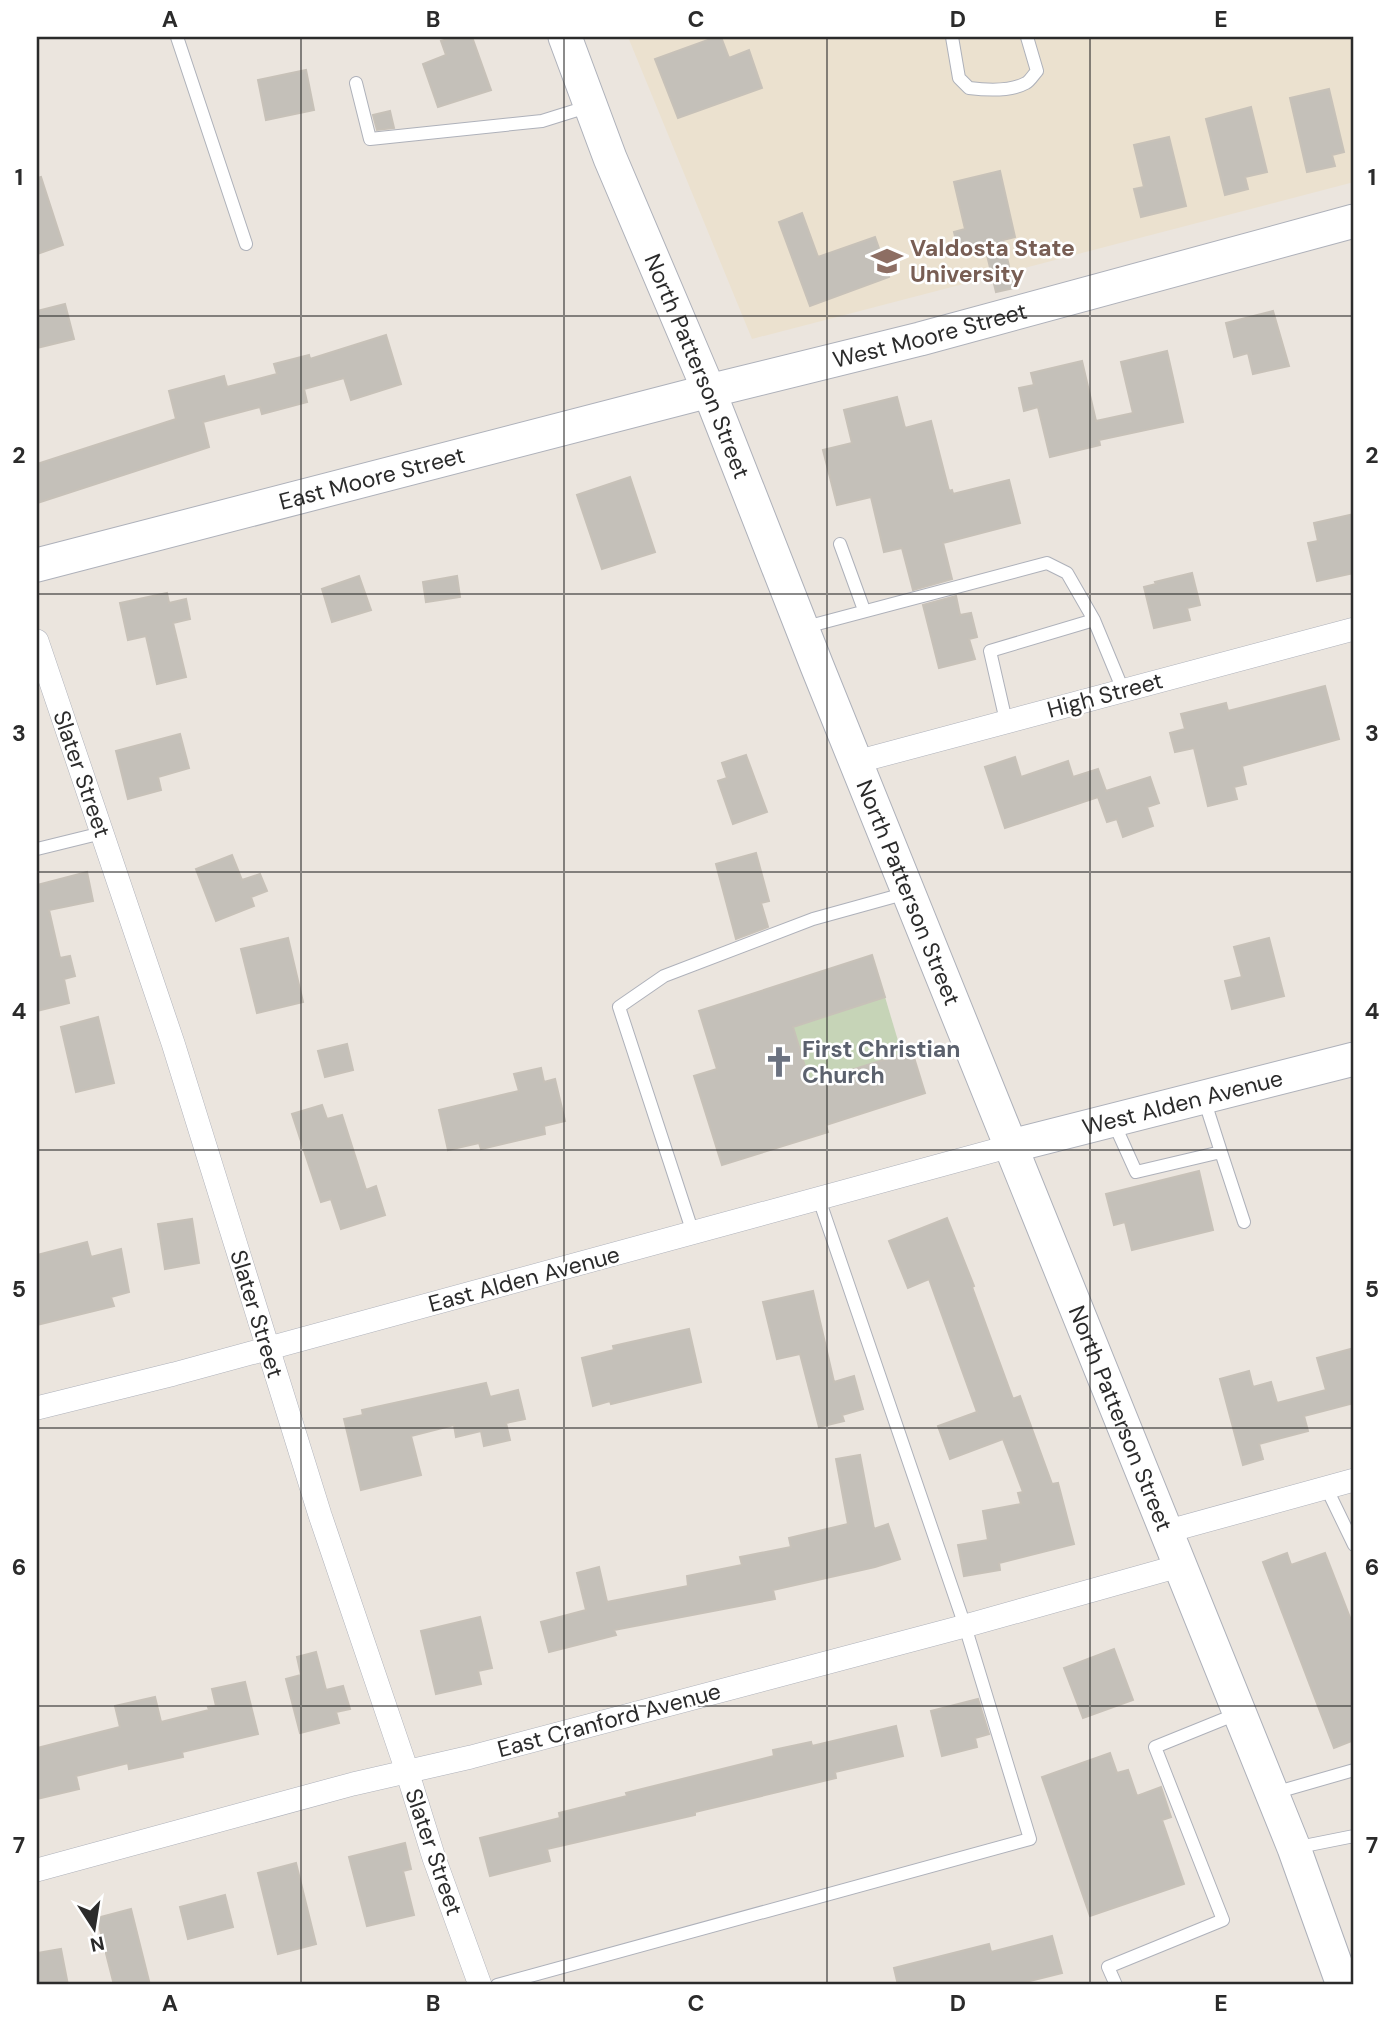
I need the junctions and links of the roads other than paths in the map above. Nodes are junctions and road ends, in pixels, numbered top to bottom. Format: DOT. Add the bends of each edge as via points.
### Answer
graph roads {
  1 [pos="177,37"];
  2 [pos="565,37"];
  3 [pos="951,37"];
  4 [pos="1027,37"];
  5 [pos="356,83"];
  6 [pos="591,106"];
  7 [pos="1354,221"];
  8 [pos="246,244"];
  9 [pos="709,391"];
  10 [pos="840,544"];
  11 [pos="37,565"];
  12 [pos="864,610"];
  13 [pos="1094,620"];
  14 [pos="802,628"];
  15 [pos="1354,629"];
  16 [pos="37,641"];
  17 [pos="1123,690"];
  18 [pos="1006,722"];
  19 [pos="856,762"];
  20 [pos="102,833"];
  21 [pos="37,849"];
  22 [pos="909,893"];
  23 [pos="1354,1059"];
  24 [pos="1203,1097"];
  25 [pos="1113,1120"];
  26 [pos="1011,1146"];
  27 [pos="1221,1152"];
  28 [pos="819,1199"];
  29 [pos="1244,1222"];
  30 [pos="693,1233"];
  31 [pos="268,1348"];
  32 [pos="37,1408"];
  33 [pos="1354,1480"];
  34 [pos="1326,1487"];
  35 [pos="1165,1532"];
  36 [pos="1354,1545"];
  37 [pos="1179,1566"];
  38 [pos="965,1626"];
  39 [pos="1239,1713"];
  40 [pos="1354,1770"];
  41 [pos="407,1771"];
  42 [pos="1272,1793"];
  43 [pos="1354,1836"];
  44 [pos="1294,1848"];
  45 [pos="37,1870"];
  46 [pos="480,1985"];
  47 [pos="497,1985"];
  48 [pos="1116,1985"];
  49 [pos="1343,1985"];
  1 -- 8 [label="lane"];
  2 -- 6 [label="main road, North Patterson Street"];
  3 -- 4 [label="lane" via="959,78 969,88 1005,89 1026,83 1037,71"];
  5 -- 6 [label="lane" via="370,139 542,121"];
  6 -- 9 [label="main road, North Patterson Street"];
  7 -- 9 [label="main road, West Moore Street"];
  9 -- 11 [label="main road, East Moore Street"];
  9 -- 14 [label="main road, North Patterson Street"];
  10 -- 12 [label="lane"];
  12 -- 13 [label="lane" via="1047,563 1067,573"];
  12 -- 14 [label="lane"];
  13 -- 17 [label="lane"];
  13 -- 18 [label="lane" via="990,651"];
  14 -- 19 [label="main road, North Patterson Street"];
  15 -- 17 [label="street, High Street"];
  16 -- 20 [label="street, Slater Street"];
  17 -- 18 [label="street, High Street"];
  18 -- 19 [label="street, High Street"];
  19 -- 22 [label="main road, North Patterson Street"];
  20 -- 21 [label="lane"];
  20 -- 31 [label="street, Slater Street"];
  22 -- 26 [label="main road, North Patterson Street"];
  22 -- 30 [label="lane" via="813,919 664,976 619,1007"];
  23 -- 24 [label="main road, West Alden Avenue"];
  24 -- 25 [label="main road, West Alden Avenue"];
  24 -- 27 [label="lane"];
  25 -- 26 [label="main road, West Alden Avenue"];
  25 -- 27 [label="lane" via="1136,1172"];
  26 -- 28 [label="street, East Alden Avenue"];
  26 -- 35 [label="main road, North Patterson Street"];
  27 -- 29 [label="lane"];
  28 -- 30 [label="street, East Alden Avenue"];
  28 -- 38 [label="lane"];
  30 -- 31 [label="street, East Alden Avenue"];
  31 -- 32 [label="street, East Alden Avenue"];
  31 -- 41 [label="street, Slater Street"];
  33 -- 34 [label="street"];
  34 -- 35 [label="street"];
  34 -- 36 [label="lane"];
  35 -- 37 [label="main road, North Patterson Street"];
  37 -- 38 [label="street, East Cranford Avenue"];
  37 -- 39 [label="main road, North Patterson Street"];
  38 -- 41 [label="street, East Cranford Avenue"];
  38 -- 47 [label="lane" via="1030,1839"];
  39 -- 42 [label="main road, North Patterson Street"];
  39 -- 48 [label="lane" via="1155,1746 1223,1920 1108,1968"];
  40 -- 42 [label="lane"];
  41 -- 45 [label="street, East Cranford Avenue"];
  41 -- 46 [label="street, Slater Street"];
  42 -- 44 [label="main road, North Patterson Street"];
  43 -- 44 [label="lane"];
  44 -- 49 [label="main road, North Patterson Street"];
}
